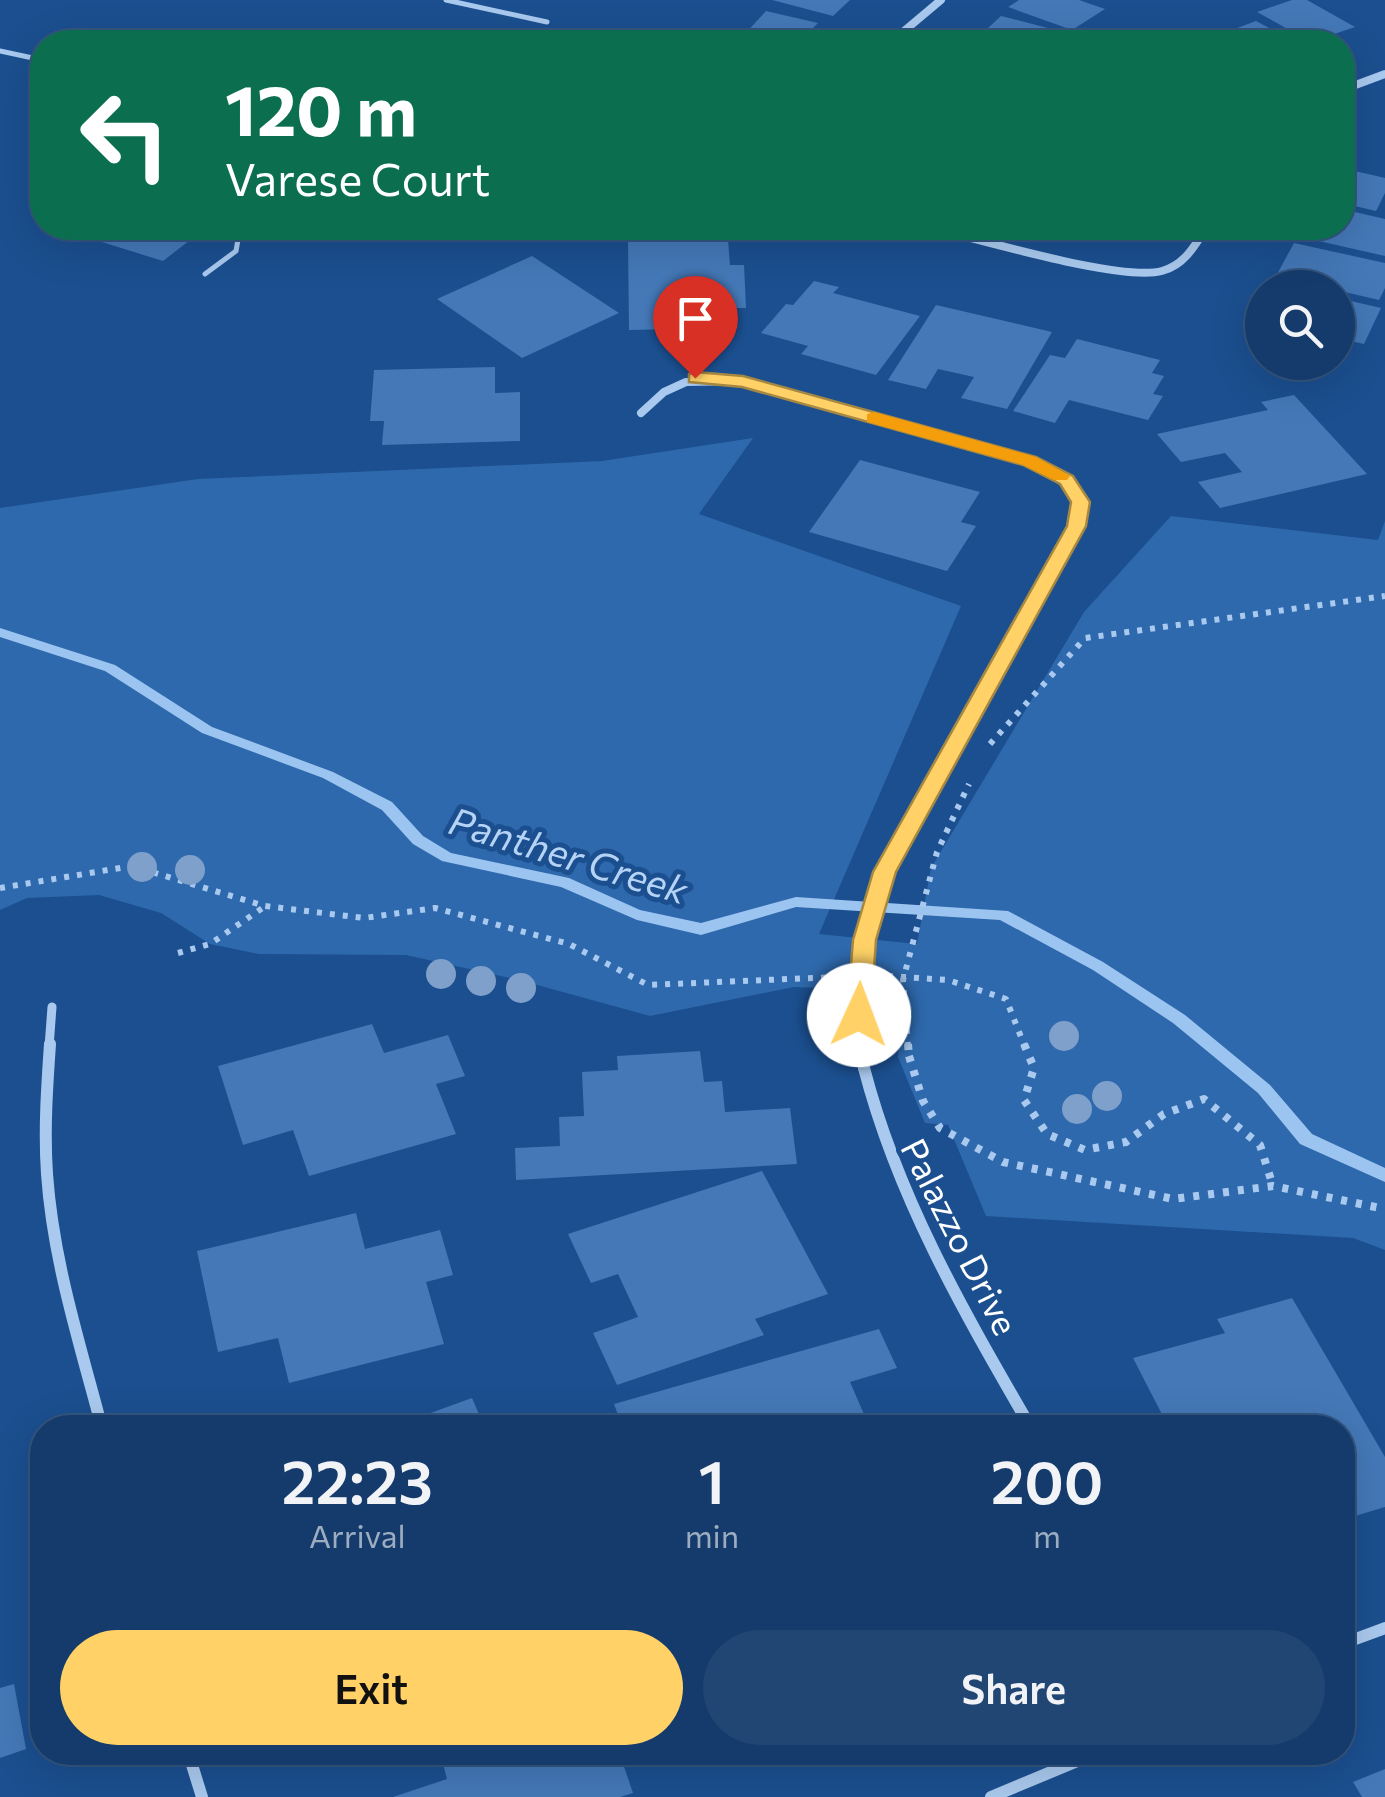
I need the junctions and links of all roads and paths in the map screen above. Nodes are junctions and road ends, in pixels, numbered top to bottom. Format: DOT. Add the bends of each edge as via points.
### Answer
graph roads {
  1 [pos="446,0"];
  2 [pos="941,0"];
  3 [pos="547,22"];
  4 [pos="906,30"];
  5 [pos="0,51"];
  6 [pos="30,57"];
  7 [pos="1385,74"];
  8 [pos="1355,85"];
  9 [pos="238,240"];
  10 [pos="983,240"];
  11 [pos="1199,240"];
  12 [pos="205,274"];
  13 [pos="641,412"];
  14 [pos="1385,596"];
  15 [pos="986,748"];
  16 [pos="970,783"];
  17 [pos="0,888"];
  18 [pos="265,906"];
  19 [pos="178,953"];
  20 [pos="886,975"];
  21 [pos="852,976"];
  22 [pos="902,980"];
  23 [pos="52,1008"];
  24 [pos="1272,1186"];
  25 [pos="1385,1210"];
  26 [pos="99,1415"];
  27 [pos="1023,1415"];
  28 [pos="1385,1628"];
  29 [pos="1355,1639"];
  30 [pos="192,1765"];
  31 [pos="1068,1765"];
  32 [pos="202,1797"];
  33 [pos="991,1797"];
  1 -- 3 [label="lane"];
  2 -- 4 [label="street"];
  5 -- 6 [label="lane"];
  7 -- 8 [label="street"];
  9 -- 12 [label="lane" via="236,251"];
  10 -- 11 [label="street" via="1121,272 1160,274 1187,260"];
  13 -- 27 [label="street, Palazzo Drive, bridge" via="659,391 695,378 743,381 1039,464 1072,486 1080,502 1080,516 894,850 873,905 859,990 864,1068 876,1122 908,1206"];
  14 -- 15 [label="path" via="1085,638"];
  16 -- 22 [label="path, bridge" via="936,852"];
  17 -- 18 [label="path" via="132,866"];
  18 -- 19 [label="path" via="210,944"];
  18 -- 21 [label="path" via="364,918 435,908 569,944 648,985"];
  20 -- 22 [label="path"];
  22 -- 24 [label="path, bridge" via="909,1056 940,1128 1003,1162 1173,1199"];
  22 -- 24 [label="path" via="948,980 1006,999 1034,1068 1024,1100 1047,1134 1085,1150 1126,1142 1164,1114 1204,1099 1260,1145"];
  23 -- 26 [label="street" via="45,1126 50,1204"];
  24 -- 25 [label="path"];
  28 -- 29 [label="street"];
  30 -- 32 [label="street"];
  31 -- 33 [label="street"];
}
